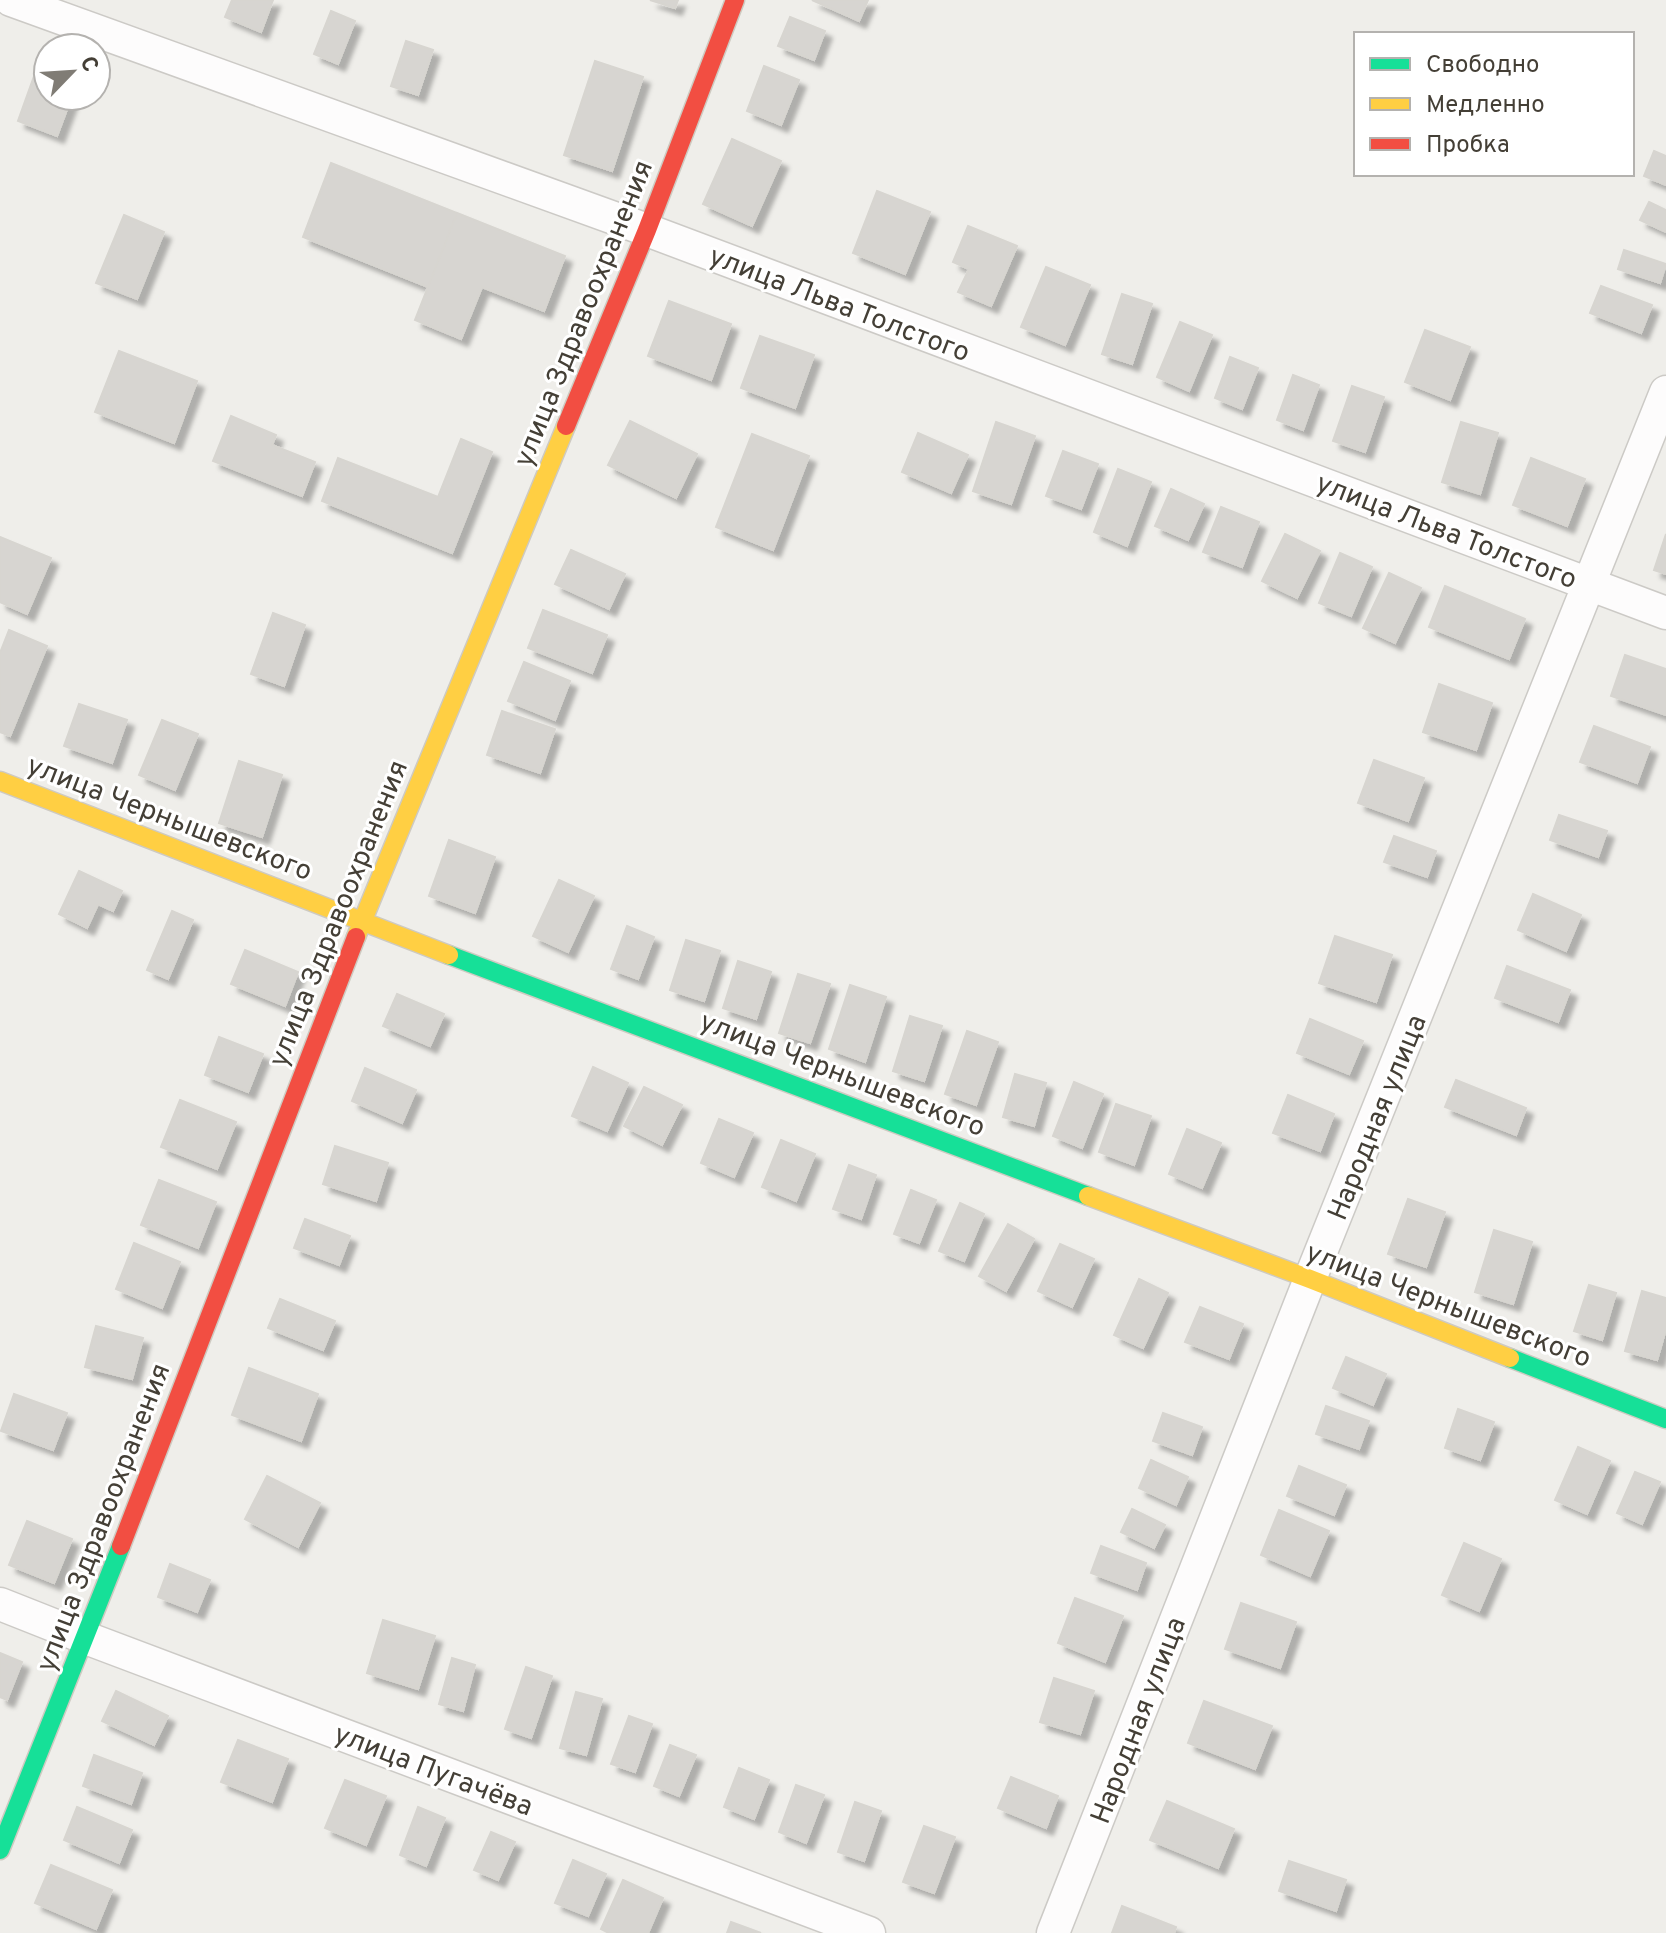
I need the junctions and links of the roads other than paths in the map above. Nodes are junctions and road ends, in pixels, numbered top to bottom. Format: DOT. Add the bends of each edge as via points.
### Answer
graph roads {
  1 [pos="11,0"];
  2 [pos="735,0"];
  3 [pos="647,230"];
  4 [pos="1666,392"];
  5 [pos="1590,584"];
  6 [pos="1666,613"];
  7 [pos="0,781"];
  8 [pos="362,922"];
  9 [pos="1310,1279"];
  10 [pos="1666,1419"];
  11 [pos="0,1604"];
  12 [pos="86,1638"];
  13 [pos="0,1850"];
  14 [pos="869,1933"];
  15 [pos="1053,1933"];
  1 -- 3 [label="street, улица Льва Толстого"];
  2 -- 3 [label="street, улица Здравоохранения"];
  3 -- 5 [label="street, улица Льва Толстого"];
  3 -- 8 [label="street, улица Здравоохранения"];
  4 -- 5 [label="street, Народная улица"];
  5 -- 6 [label="street, улица Льва Толстого"];
  5 -- 9 [label="street, Народная улица"];
  7 -- 8 [label="street, улица Чернышевского"];
  8 -- 9 [label="street, улица Чернышевского"];
  8 -- 12 [label="street, улица Здравоохранения"];
  9 -- 10 [label="street, улица Чернышевского"];
  9 -- 15 [label="street, Народная улица"];
  11 -- 12 [label="street, улица Пугачёва"];
  12 -- 13 [label="street, улица Здравоохранения"];
  12 -- 14 [label="street, улица Пугачёва"];
}
